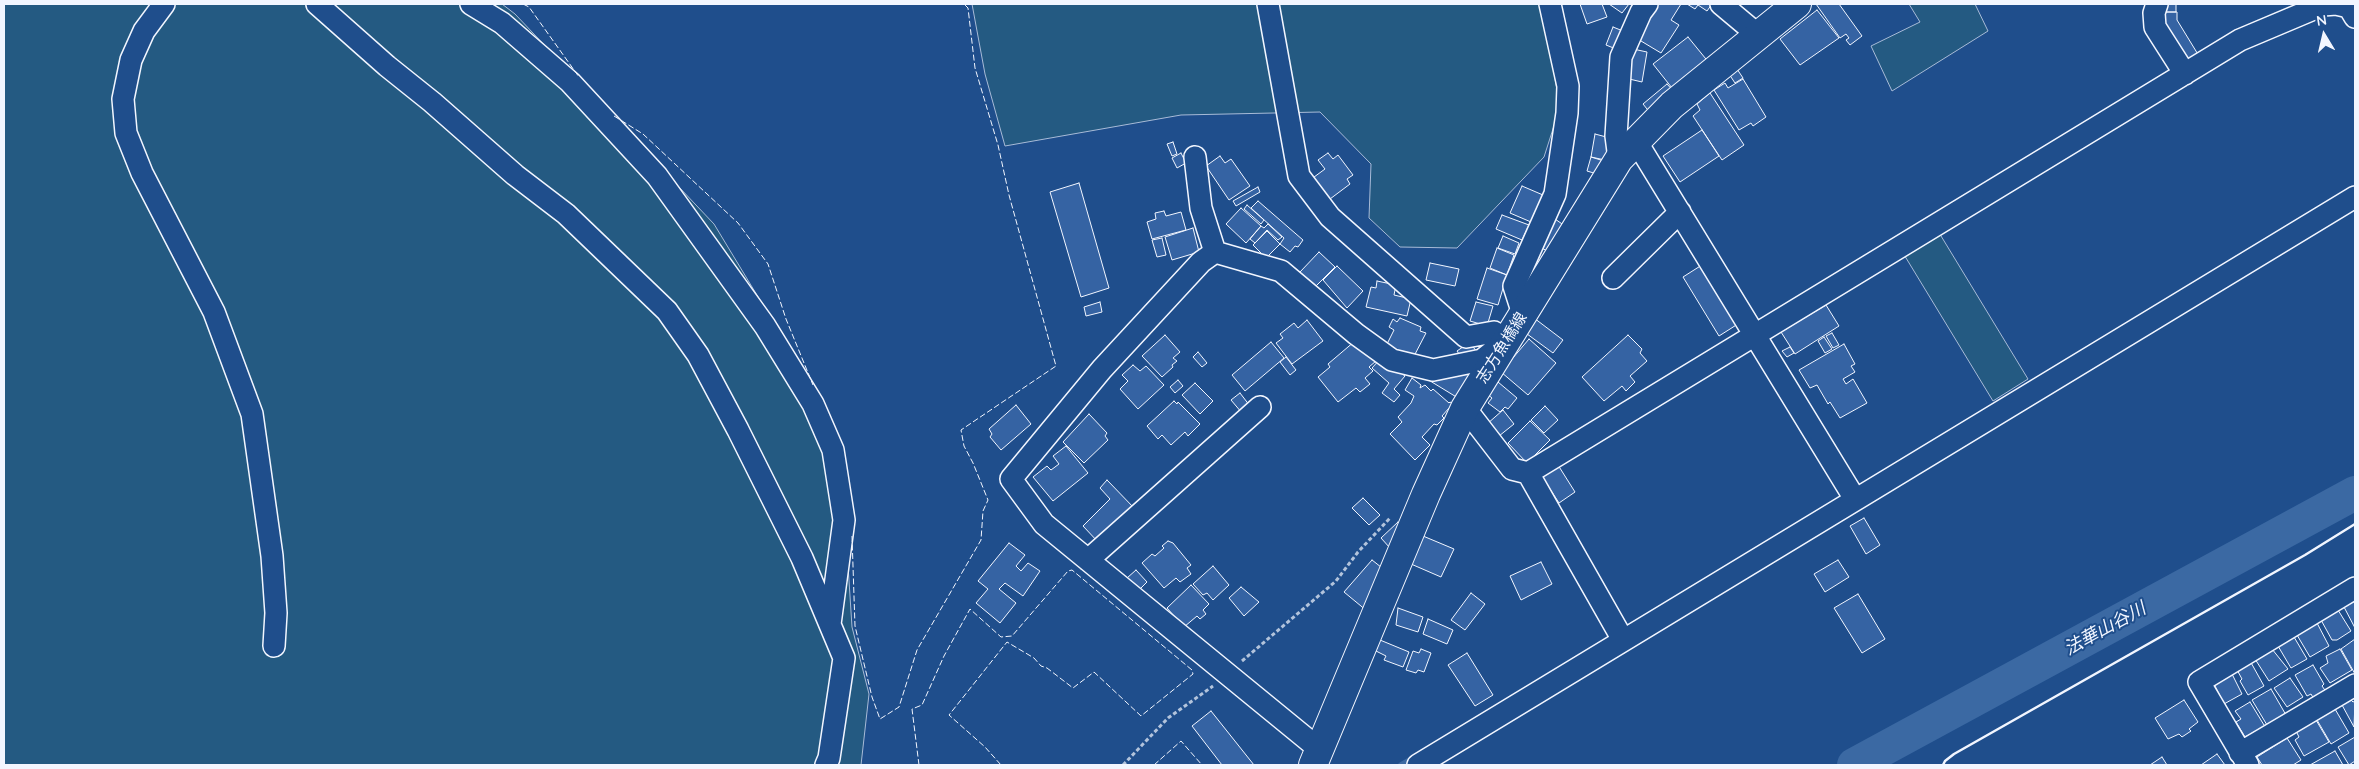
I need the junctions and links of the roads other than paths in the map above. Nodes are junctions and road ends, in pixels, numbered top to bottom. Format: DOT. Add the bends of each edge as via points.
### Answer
graph roads {
  1 [pos="164,4"];
  2 [pos="317,4"];
  3 [pos="472,4"];
  4 [pos="1268,4"];
  5 [pos="1550,4"];
  6 [pos="1559,4"];
  7 [pos="1647,4"];
  8 [pos="1721,4"];
  9 [pos="1797,4"];
  10 [pos="2157,4"];
  11 [pos="2355,18"];
  12 [pos="1555,25"];
  13 [pos="1758,36"];
  14 [pos="2185,74"];
  15 [pos="1628,150"];
  16 [pos="1195,156"];
  17 [pos="2355,197"];
  18 [pos="1680,212"];
  19 [pos="1215,252"];
  20 [pos="1613,278"];
  21 [pos="1523,314"];
  22 [pos="1756,334"];
  23 [pos="1506,341"];
  24 [pos="1260,408"];
  25 [pos="1465,408"];
  26 [pos="1528,473"];
  27 [pos="1855,499"];
  28 [pos="1088,560"];
  29 [pos="2355,588"];
  30 [pos="830,624"];
  31 [pos="1623,640"];
  32 [pos="274,646"];
  33 [pos="2355,685"];
  34 [pos="1316,757"];
  35 [pos="2244,759"];
  36 [pos="826,765"];
  37 [pos="1418,765"];
  1 -- 32 [label="street" via="144,31 131,60 123,99 126,133 142,173 214,312 252,414 272,556 276,613"];
  2 -- 30 [label="street" via="515,175 566,214 667,311 698,355 738,430 802,558"];
  3 -- 30 [label="street" via="502,23 570,82 657,176 765,326 813,404 833,450 844,520"];
  4 -- 23 [label="street" via="1299,176 1330,217 1466,337 1494,332"];
  5 -- 12 [label="street"];
  6 -- 12 [label="street"];
  7 -- 15 [label="street" via="1621,57 1616,136"];
  8 -- 13 [label="street"];
  9 -- 13 [label="main road, 志方魚橋線"];
  10 -- 14 [label="street" via="2155,27"];
  11 -- 14 [label="street" via="2349,8 2323,4 2240,40"];
  12 -- 21 [label="street" via="1568,86 1567,113 1555,194 1514,286"];
  13 -- 15 [label="main road, 志方魚橋線" via="1672,105"];
  14 -- 22 [label="street"];
  15 -- 18 [label="street"];
  15 -- 21 [label="main road, 志方魚橋線"];
  16 -- 19 [label="street" via="1200,208"];
  17 -- 27 [label="street"];
  18 -- 20 [label="street"];
  18 -- 22 [label="street"];
  19 -- 23 [label="street" via="1281,271 1392,360 1434,370 1482,360"];
  19 -- 28 [label="street" via="1201,262 1102,369 1011,479 1044,524"];
  21 -- 23 [label="main road, 志方魚橋線"];
  22 -- 26 [label="street"];
  22 -- 27 [label="street"];
  23 -- 25 [label="main road, 志方魚橋線"];
  24 -- 28 [label="street"];
  25 -- 26 [label="street" via="1512,468"];
  25 -- 34 [label="main road, 志方魚橋線" via="1423,500"];
  26 -- 31 [label="street"];
  27 -- 31 [label="street"];
  28 -- 34 [label="street" via="1228,674"];
  29 -- 35 [label="street" via="2199,682"];
  30 -- 36 [label="street" via="844,658"];
  31 -- 37 [label="street"];
  33 -- 35 [label="street"];
}
